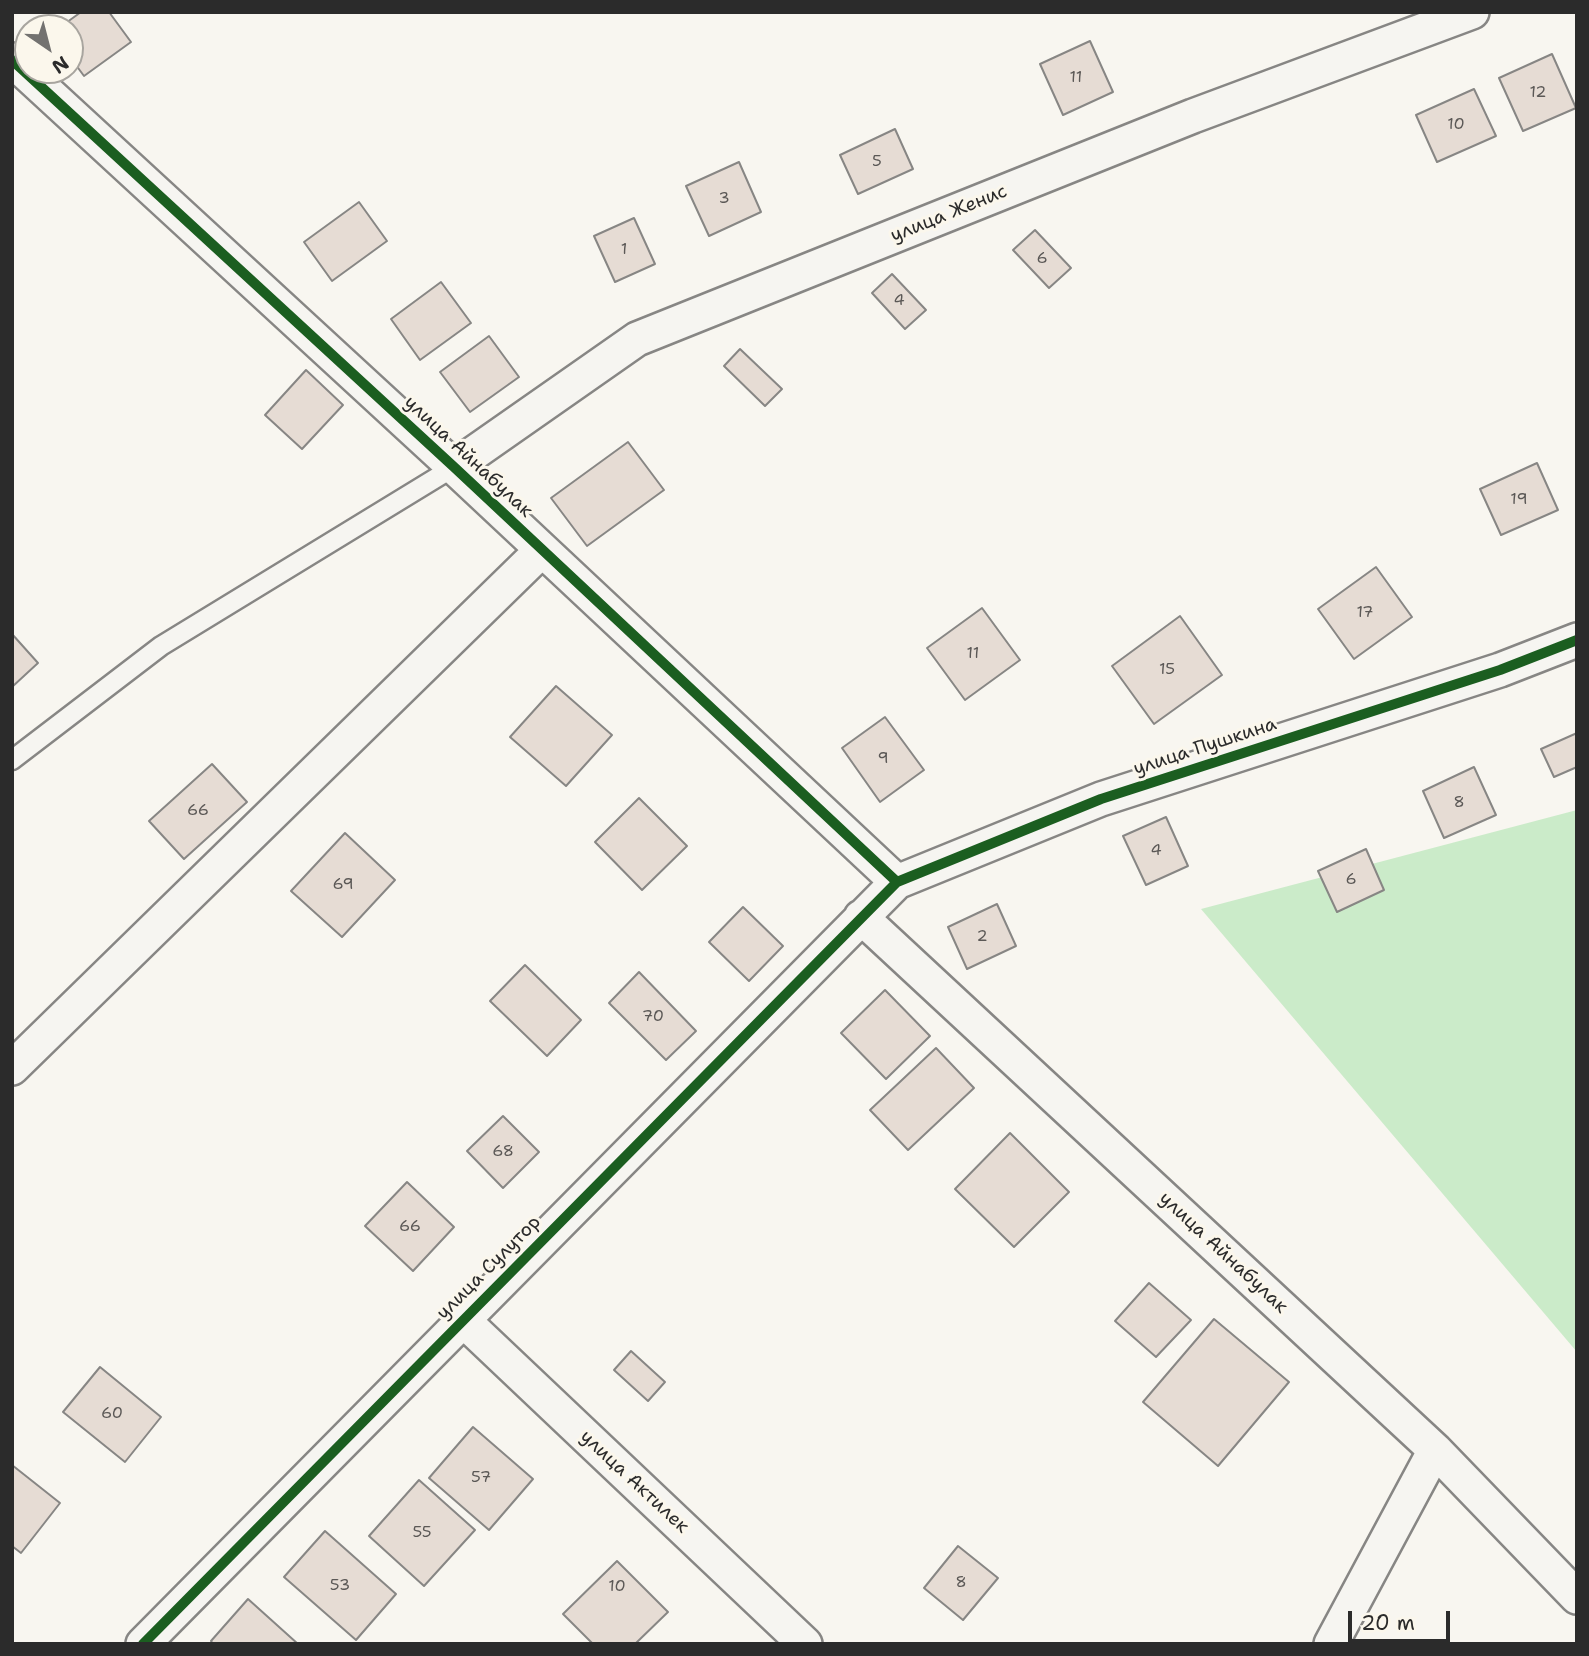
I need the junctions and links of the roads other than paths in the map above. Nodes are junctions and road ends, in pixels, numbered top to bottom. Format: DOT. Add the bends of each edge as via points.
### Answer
graph roads {
  1 [pos="1472,12"];
  2 [pos="12,60"];
  3 [pos="454,467"];
  4 [pos="542,550"];
  5 [pos="1577,640"];
  6 [pos="12,760"];
  7 [pos="897,883"];
  8 [pos="860,917"];
  9 [pos="12,1068"];
  10 [pos="463,1320"];
  11 [pos="1435,1450"];
  12 [pos="1577,1597"];
  13 [pos="143,1644"];
  14 [pos="805,1644"];
  15 [pos="1331,1644"];
  1 -- 3 [label="street, улица Женис" via="1193,116 637,339"];
  2 -- 3 [label="street, улица Айнабулак"];
  3 -- 4 [label="street, улица Айнабулак"];
  3 -- 6 [label="lane" via="161,646"];
  4 -- 7 [label="street, улица Айнабулак"];
  4 -- 9 [label="street"];
  5 -- 7 [label="street, улица Пушкина" via="1500,670 1101,799"];
  7 -- 8 [label="street, улица Пушкина"];
  8 -- 10 [label="street, улица Сулутор"];
  8 -- 11 [label="street, улица Айнабулак"];
  10 -- 13 [label="street, улица Сулутор"];
  10 -- 14 [label="street, улица Актилек"];
  11 -- 12 [label="street, улица Айнабулак"];
  11 -- 15 [label="street"];
}
